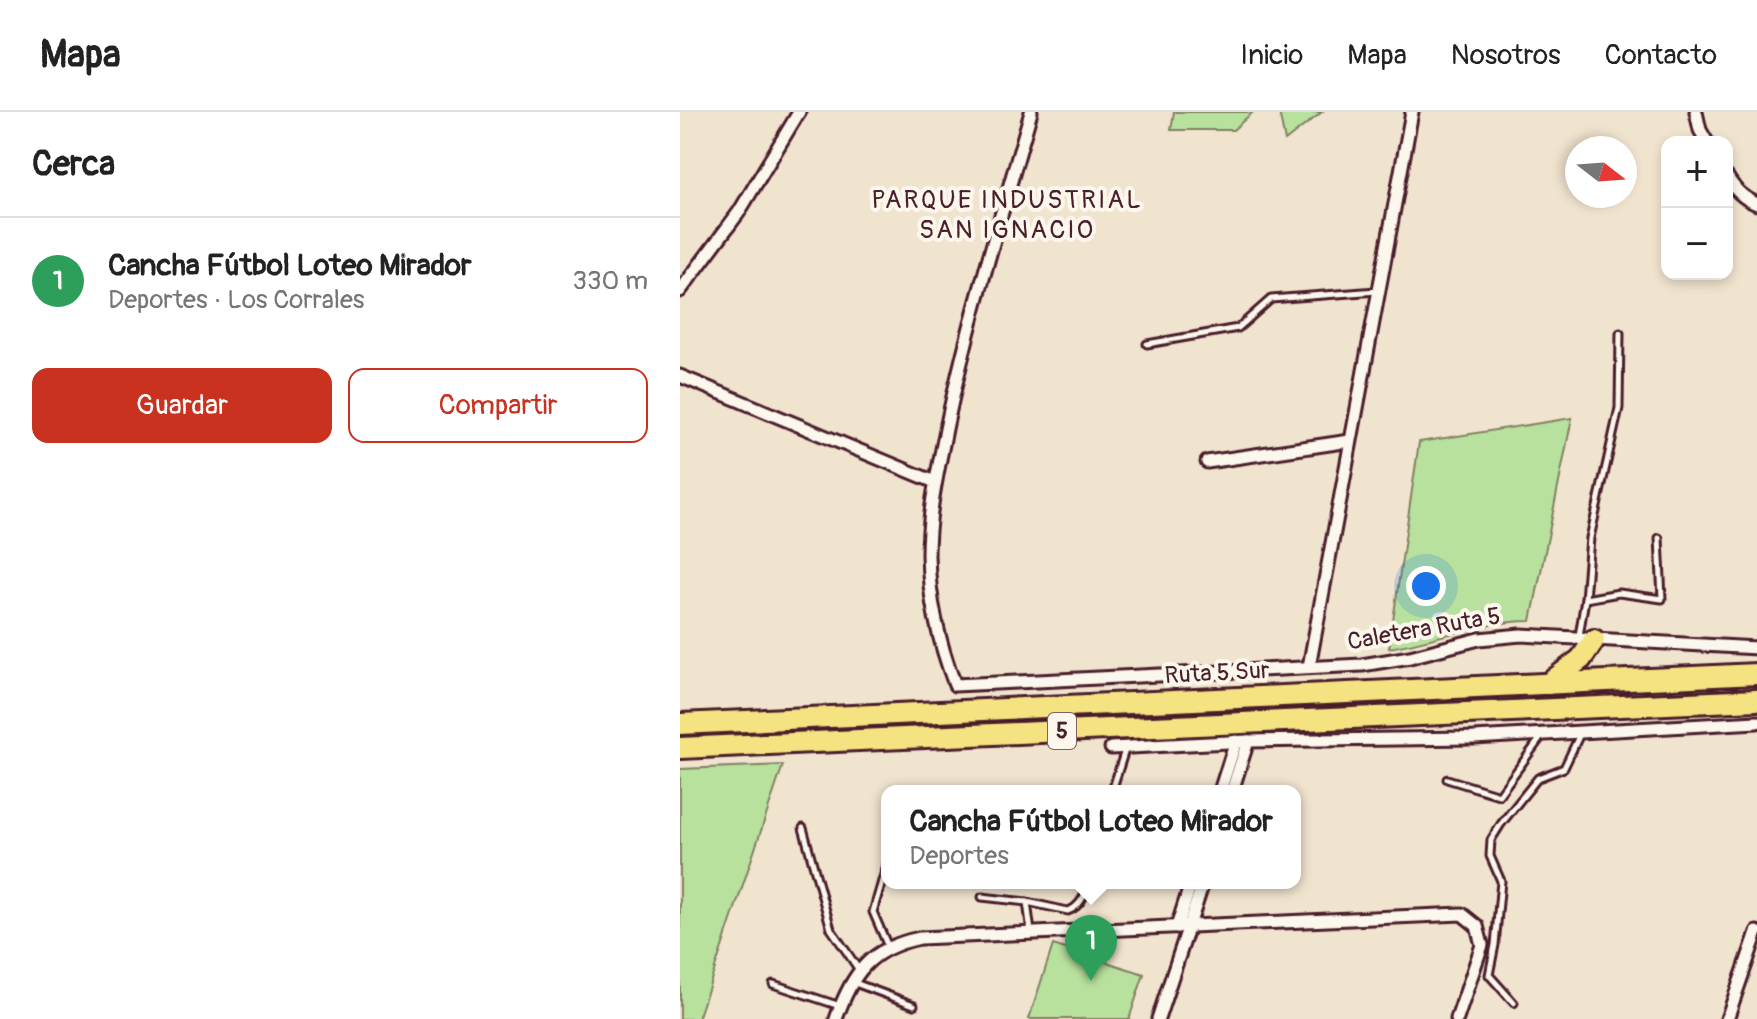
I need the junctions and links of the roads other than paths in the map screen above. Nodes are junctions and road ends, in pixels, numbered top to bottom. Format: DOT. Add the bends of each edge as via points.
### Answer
graph roads {
  1 [pos="799,112"];
  2 [pos="1031,112"];
  3 [pos="1412,112"];
  4 [pos="1696,112"];
  5 [pos="1704,136"];
  6 [pos="1733,187"];
  7 [pos="1757,204"];
  8 [pos="1378,290"];
  9 [pos="680,291"];
  10 [pos="1620,333"];
  11 [pos="1147,344"];
  12 [pos="680,376"];
  13 [pos="1350,441"];
  14 [pos="1207,462"];
  15 [pos="935,482"];
  16 [pos="1659,538"];
  17 [pos="1585,599"];
  18 [pos="1586,640"];
  19 [pos="1757,648"];
  20 [pos="1309,667"];
  21 [pos="1757,674"];
  22 [pos="1548,684"];
  23 [pos="1757,700"];
  24 [pos="1757,722"];
  25 [pos="680,724"];
  26 [pos="1580,734"];
  27 [pos="1543,736"];
  28 [pos="1242,741"];
  29 [pos="1126,747"];
  30 [pos="680,748"];
  31 [pos="1111,748"];
  32 [pos="1447,779"];
  33 [pos="1114,785"];
  34 [pos="1223,785"];
  35 [pos="1233,785"];
  36 [pos="803,828"];
  37 [pos="881,885"];
  38 [pos="1086,889"];
  39 [pos="1190,889"];
  40 [pos="1200,889"];
  41 [pos="982,897"];
  42 [pos="1027,902"];
  43 [pos="1183,927"];
  44 [pos="1757,932"];
  45 [pos="1031,934"];
  46 [pos="889,949"];
  47 [pos="859,970"];
  48 [pos="852,982"];
  49 [pos="773,984"];
  50 [pos="1514,1003"];
  51 [pos="914,1005"];
  52 [pos="840,1006"];
  53 [pos="836,1019"];
  54 [pos="1158,1019"];
  55 [pos="1457,1019"];
  56 [pos="1727,1019"];
  1 -- 9 [label="street" via="739,212"];
  2 -- 15 [label="street" via="957,378"];
  3 -- 8 [label="street"];
  4 -- 5 [label="street"];
  6 -- 7 [label="street"];
  8 -- 11 [label="lane" via="1271,299 1238,328"];
  8 -- 13 [label="street"];
  10 -- 17 [label="lane" via="1619,408 1590,538"];
  12 -- 15 [label="street"];
  13 -- 14 [label="street"];
  13 -- 20 [label="street"];
  15 -- 20 [label="street, Caletera Ruta 5" via="929,577 935,621 955,685"];
  16 -- 17 [label="lane" via="1662,599 1619,593"];
  17 -- 18 [label="lane"];
  18 -- 19 [label="street, Caletera Ruta 5"];
  18 -- 20 [label="street, Caletera Ruta 5" via="1500,636 1386,662"];
  18 -- 22 [label="highway" via="1581,659"];
  21 -- 22 [label="highway, Ruta 5 Sur / 5"];
  22 -- 25 [label="highway, Ruta 5 Sur / 5"];
  23 -- 30 [label="highway, 5"];
  24 -- 26 [label="street"];
  26 -- 27 [label="street"];
  26 -- 50 [label="lane" via="1564,768 1538,778 1491,840 1490,856 1501,881 1489,975"];
  27 -- 28 [label="street"];
  27 -- 32 [label="lane" via="1499,795"];
  28 -- 29 [label="street"];
  28 -- 34 [label="street"];
  28 -- 35 [label="street"];
  29 -- 31 [label="street"];
  29 -- 33 [label="lane"];
  36 -- 47 [label="lane" via="831,929"];
  37 -- 46 [label="lane" via="873,912"];
  38 -- 42 [label="lane" via="1068,911"];
  39 -- 43 [label="street"];
  40 -- 43 [label="street"];
  41 -- 42 [label="lane"];
  42 -- 45 [label="lane"];
  43 -- 45 [label="street"];
  43 -- 54 [label="street"];
  43 -- 55 [label="street" via="1462,914 1477,926 1482,945"];
  44 -- 56 [label="street"];
  45 -- 46 [label="street" via="920,938"];
  46 -- 47 [label="street"];
  47 -- 48 [label="street"];
  48 -- 51 [label="lane"];
  48 -- 52 [label="street"];
  49 -- 52 [label="lane"];
  52 -- 53 [label="street"];
}
